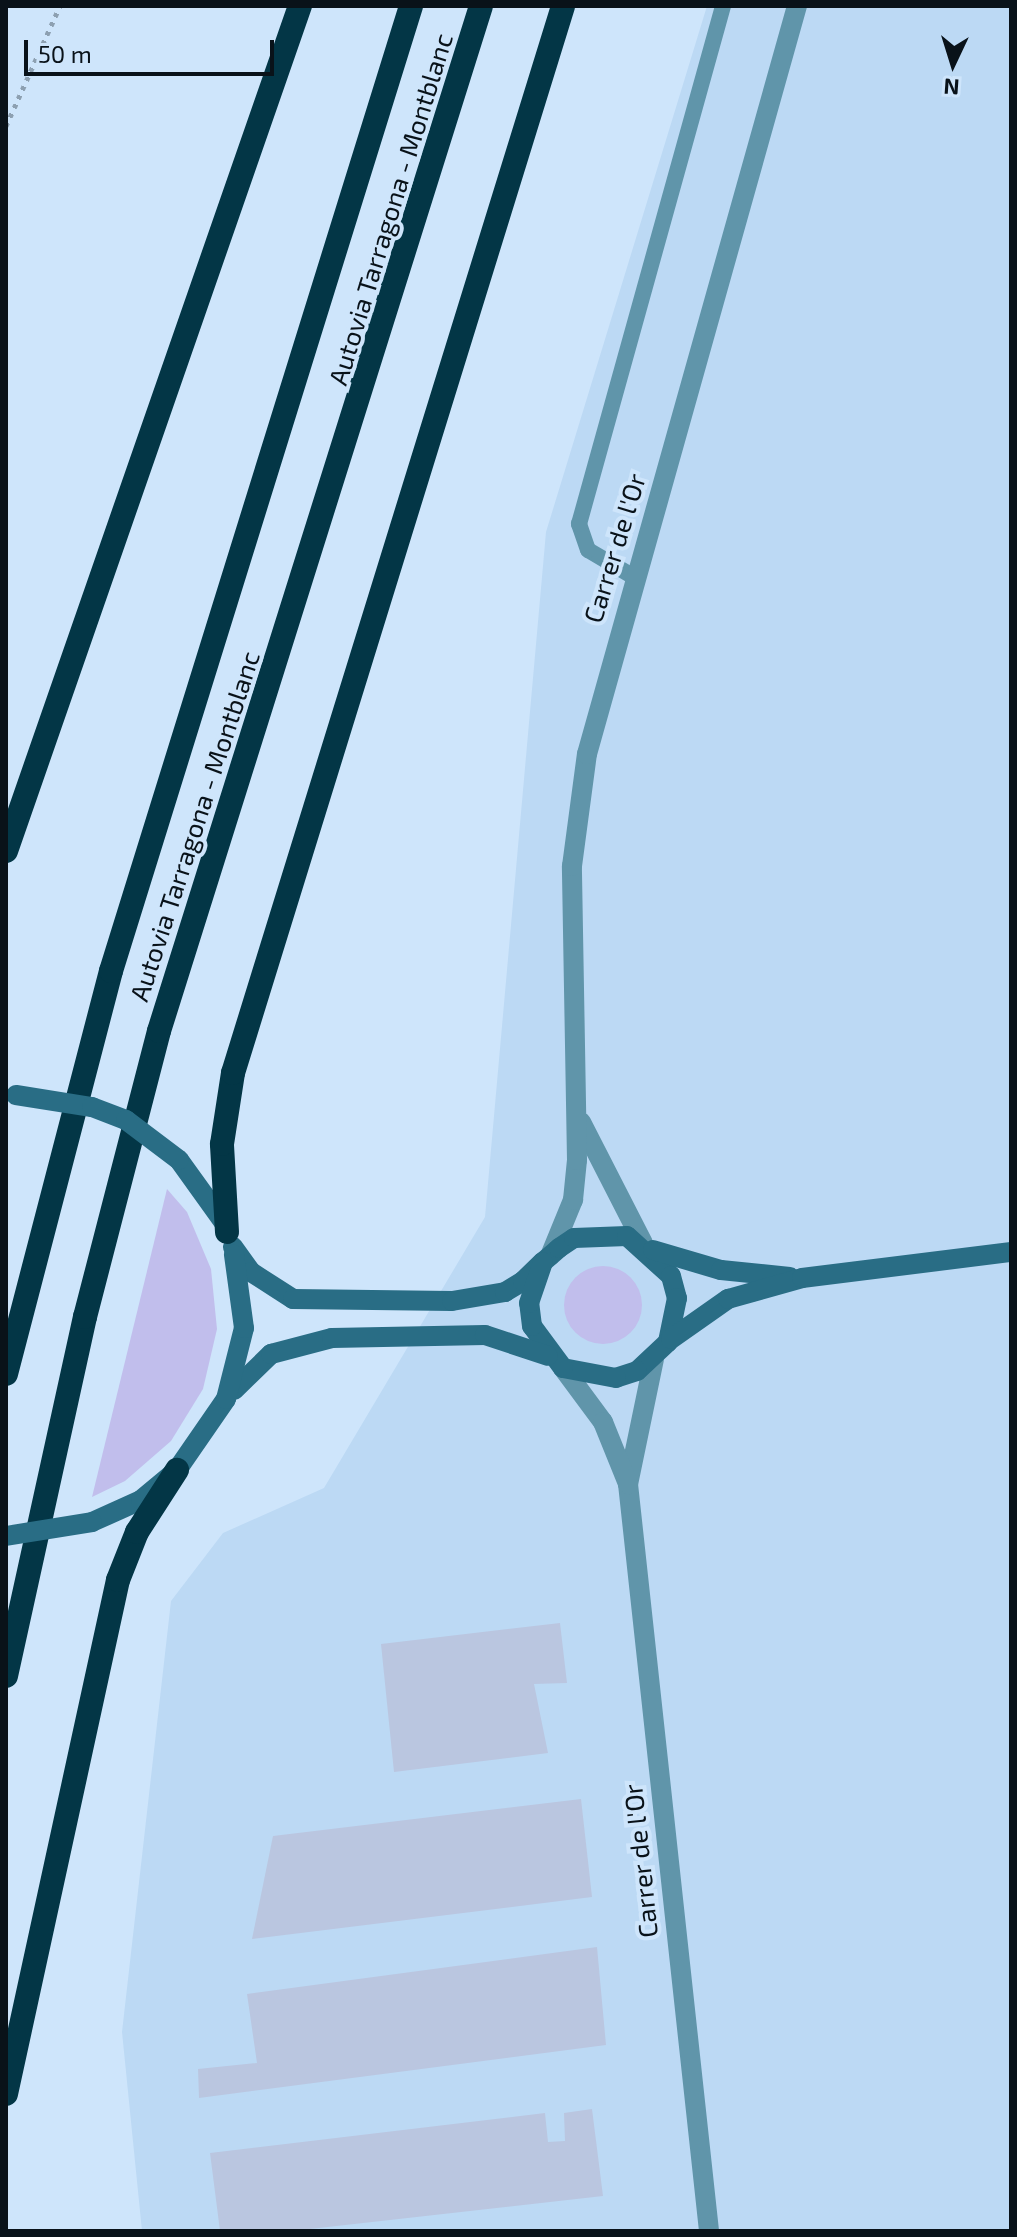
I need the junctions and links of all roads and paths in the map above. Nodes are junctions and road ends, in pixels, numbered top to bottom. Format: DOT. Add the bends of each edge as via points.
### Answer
graph roads {
  1 [pos="60,6"];
  2 [pos="300,6"];
  3 [pos="411,6"];
  4 [pos="481,6"];
  5 [pos="494,6"];
  6 [pos="563,6"];
  7 [pos="723,6"];
  8 [pos="797,6"];
  9 [pos="473,41"];
  10 [pos="6,126"];
  11 [pos="634,577"];
  12 [pos="6,851"];
  13 [pos="11,1095"];
  14 [pos="579,1118"];
  15 [pos="230,1239"];
  16 [pos="645,1246"];
  17 [pos="1011,1252"];
  18 [pos="547,1259"];
  19 [pos="802,1278"];
  20 [pos="668,1342"];
  21 [pos="654,1359"];
  22 [pos="558,1363"];
  23 [pos="6,1374"];
  24 [pos="226,1399"];
  25 [pos="177,1470"];
  26 [pos="628,1484"];
  27 [pos="6,1536"];
  28 [pos="6,1676"];
  29 [pos="6,2094"];
  30 [pos="709,2231"];
  1 -- 10 [label="path"];
  2 -- 12 [label="highway"];
  3 -- 23 [label="highway, Autovia Tarragona - Montblanc" via="111,971"];
  4 -- 9 [label="highway, Autovia Tarragona - Montblanc"];
  5 -- 9 [label="highway"];
  6 -- 15 [label="highway" via="233,1073 222,1144"];
  7 -- 11 [label="lane" via="579,524 588,550"];
  8 -- 11 [label="street, Carrer de l'Or"];
  9 -- 28 [label="highway, Autovia Tarragona - Montblanc" via="159,1031 91,1288"];
  11 -- 14 [label="street, Carrer de l'Or" via="587,754 572,866"];
  13 -- 15 [label="street, bridge" via="92,1107 126,1120 179,1160"];
  14 -- 16 [label="street, Carrer de l'Or"];
  14 -- 18 [label="street, Carrer de l'Or" via="573,1200"];
  15 -- 18 [label="street" via="269,1287 317,1303 483,1298 523,1281"];
  15 -- 24 [label="street" via="244,1328"];
  16 -- 18 [label="street" via="591,1233"];
  16 -- 19 [label="street" via="721,1270"];
  16 -- 20 [label="street" via="677,1298"];
  17 -- 19 [label="street"];
  18 -- 22 [label="street" via="529,1303 532,1326"];
  19 -- 20 [label="street" via="728,1299"];
  20 -- 21 [label="street"];
  21 -- 22 [label="street" via="616,1378"];
  21 -- 26 [label="street, Carrer de l'Or"];
  22 -- 24 [label="street" via="485,1335 332,1338 271,1354"];
  22 -- 26 [label="street, Carrer de l'Or" via="603,1422"];
  24 -- 25 [label="street"];
  25 -- 27 [label="street, bridge" via="141,1500 92,1522"];
  25 -- 29 [label="highway" via="137,1532 118,1580"];
  26 -- 30 [label="street, Carrer de l'Or"];
}
